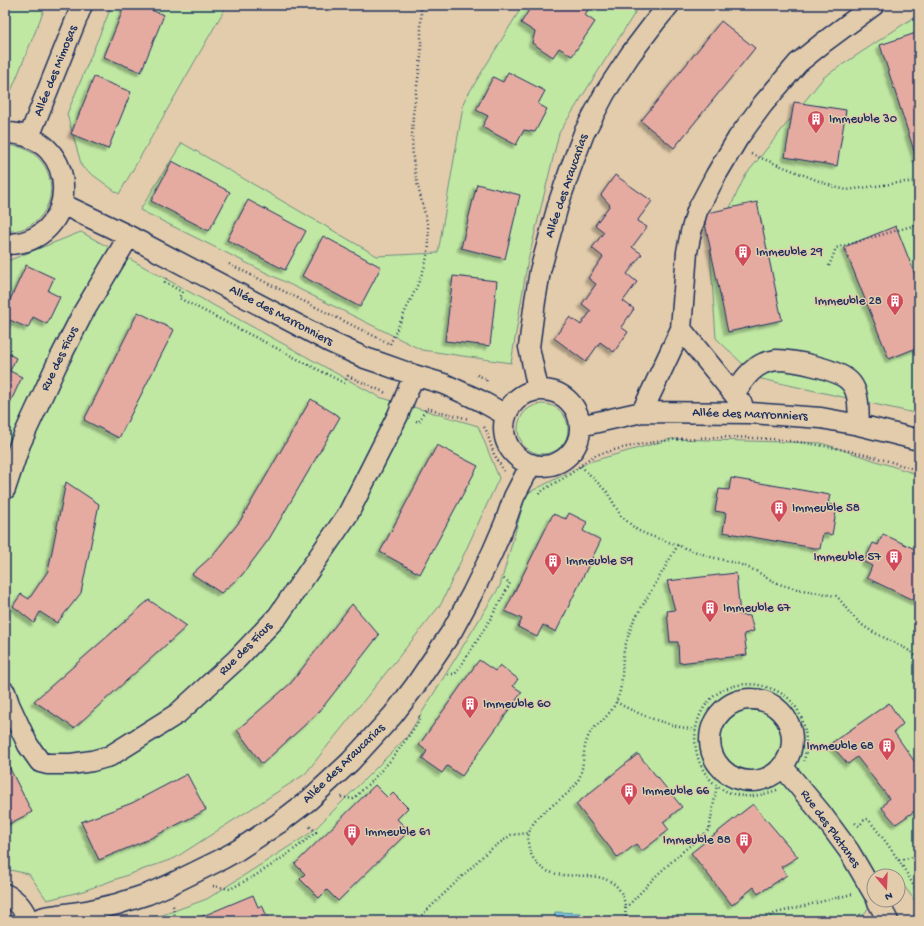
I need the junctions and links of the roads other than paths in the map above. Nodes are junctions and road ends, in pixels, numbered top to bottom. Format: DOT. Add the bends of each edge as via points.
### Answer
graph roads {
  1 [pos="82,5"];
  2 [pos="669,5"];
  3 [pos="874,5"];
  4 [pos="5,133"];
  5 [pos="29,137"];
  6 [pos="62,204"];
  7 [pos="130,236"];
  8 [pos="5,244"];
  9 [pos="681,329"];
  10 [pos="414,375"];
  11 [pos="538,390"];
  12 [pos="734,394"];
  13 [pos="642,412"];
  14 [pos="750,414"];
  15 [pos="506,415"];
  16 [pos="859,425"];
  17 [pos="580,426"];
  18 [pos="919,440"];
  19 [pos="531,464"];
  20 [pos="5,490"];
  21 [pos="5,692"];
  22 [pos="782,766"];
  23 [pos="866,880"];
  24 [pos="5,894"];
  25 [pos="881,908"];
  26 [pos="28,921"];
  27 [pos="33,921"];
  28 [pos="888,921"];
  1 -- 5 [label="street, Allée des Mimosas"];
  2 -- 11 [label="street, Allée des Araucarias" via="630,55 605,93 584,133 559,202 540,271 529,347"];
  3 -- 9 [label="street" via="798,63 762,104 716,175 697,211 687,252"];
  4 -- 5 [label="street"];
  5 -- 6 [label="street" via="48,149 56,161 62,174"];
  6 -- 7 [label="street, Allée des Marronniers"];
  6 -- 8 [label="street" via="56,218 40,234 26,241"];
  7 -- 10 [label="street, Allée des Marronniers" via="330,342 365,358"];
  7 -- 20 [label="street, Rue des Ficus" via="83,313 57,364 20,444"];
  9 -- 12 [label="street"];
  9 -- 13 [label="street"];
  10 -- 15 [label="street, Allée des Marronniers" via="444,384"];
  10 -- 21 [label="street, Rue des Ficus" via="398,415 348,514 278,616 236,660 177,714 110,756 71,764 48,764 40,762 28,746"];
  11 -- 15 [label="street" via="522,396"];
  11 -- 17 [label="street" via="562,395 572,403 578,414"];
  12 -- 14 [label="street"];
  12 -- 16 [label="street" via="747,375 758,366 774,360 827,369 845,377 852,384 858,397"];
  13 -- 14 [label="street, Allée des Marronniers"];
  13 -- 17 [label="street, Allée des Marronniers"];
  14 -- 16 [label="street, Allée des Marronniers" via="821,418"];
  15 -- 19 [label="street" via="505,435 510,448 524,462"];
  16 -- 18 [label="street, Allée des Marronniers"];
  17 -- 19 [label="street" via="579,439 568,456 551,465"];
  19 -- 27 [label="street, Allée des Araucarias" via="472,594 433,661 393,715 350,762 309,800 238,850 169,885 117,904"];
  22 -- 22 [label="street" via="789,755 792,742 790,728 780,711 769,703 749,699 736,702 720,713 711,731 710,745 717,763 727,773 746,780 759,780"];
  22 -- 23 [label="street, Rue des Platanes" via="850,851"];
  24 -- 26 [label="street" via="18,902"];
  25 -- 28 [label="street"];
}
